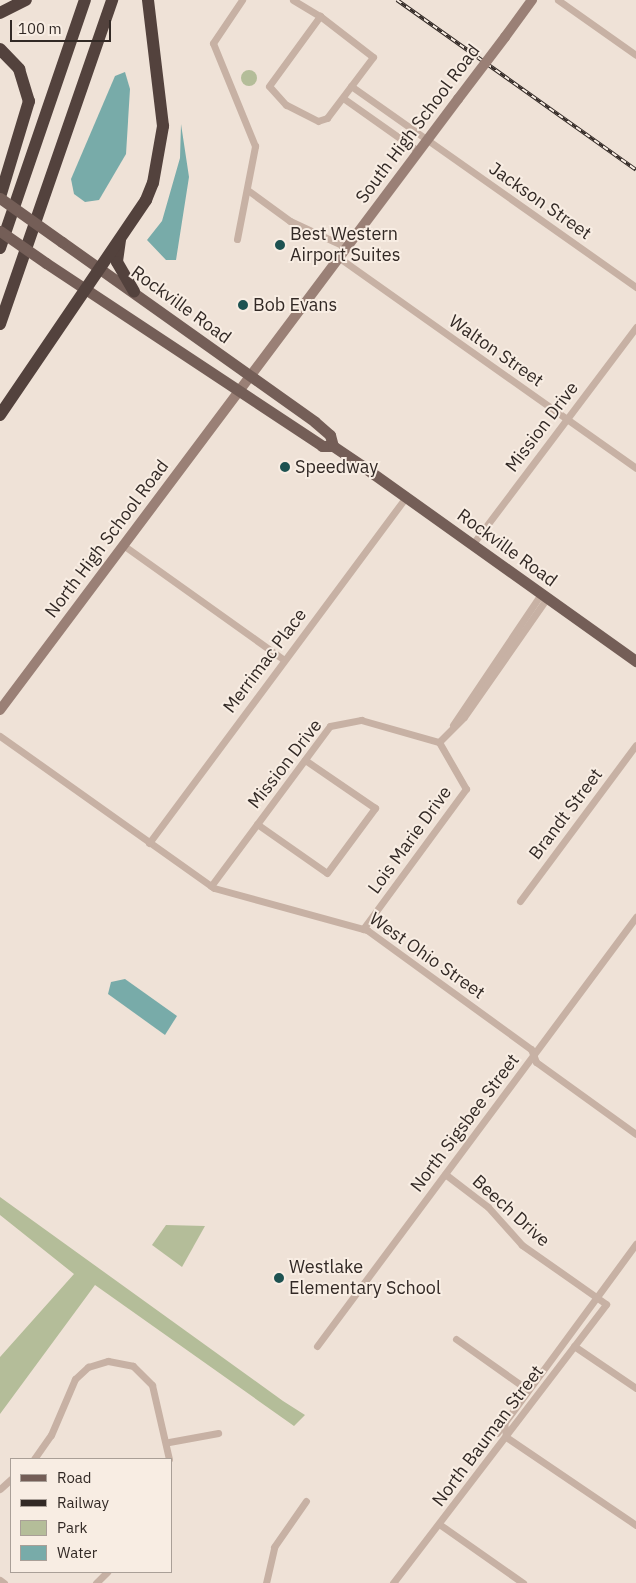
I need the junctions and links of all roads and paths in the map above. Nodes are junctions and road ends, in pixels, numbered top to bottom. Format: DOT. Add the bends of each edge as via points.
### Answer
graph roads {
  1 [pos="26,0"];
  2 [pos="85,0"];
  3 [pos="112,0"];
  4 [pos="148,0"];
  5 [pos="242,0"];
  6 [pos="293,0"];
  7 [pos="532,0"];
  8 [pos="558,0"];
  9 [pos="0,13"];
  10 [pos="320,16"];
  11 [pos="0,50"];
  12 [pos="636,55"];
  13 [pos="351,86"];
  14 [pos="343,98"];
  15 [pos="428,139"];
  16 [pos="418,151"];
  17 [pos="249,191"];
  18 [pos="0,198"];
  19 [pos="0,231"];
  20 [pos="122,233"];
  21 [pos="237,239"];
  22 [pos="346,247"];
  23 [pos="0,248"];
  24 [pos="338,258"];
  25 [pos="98,268"];
  26 [pos="84,288"];
  27 [pos="636,288"];
  28 [pos="134,292"];
  29 [pos="0,324"];
  30 [pos="636,326"];
  31 [pos="249,376"];
  32 [pos="240,388"];
  33 [pos="0,416"];
  34 [pos="566,419"];
  35 [pos="333,446"];
  36 [pos="636,468"];
  37 [pos="406,497"];
  38 [pos="124,545"];
  39 [pos="472,545"];
  40 [pos="544,596"];
  41 [pos="284,660"];
  42 [pos="636,661"];
  43 [pos="0,710"];
  44 [pos="0,736"];
  45 [pos="439,742"];
  46 [pos="636,745"];
  47 [pos="305,760"];
  48 [pos="257,824"];
  49 [pos="149,843"];
  50 [pos="211,886"];
  51 [pos="520,900"];
  52 [pos="636,917"];
  53 [pos="363,929"];
  54 [pos="534,1056"];
  55 [pos="636,1134"];
  56 [pos="445,1174"];
  57 [pos="636,1244"];
  58 [pos="597,1298"];
  59 [pos="606,1304"];
  60 [pos="456,1339"];
  61 [pos="317,1346"];
  62 [pos="574,1346"];
  63 [pos="636,1388"];
  64 [pos="528,1390"];
  65 [pos="504,1422"];
  66 [pos="218,1433"];
  67 [pos="497,1433"];
  68 [pos="506,1437"];
  69 [pos="169,1442"];
  70 [pos="35,1458"];
  71 [pos="169,1458"];
  72 [pos="10,1480"];
  73 [pos="0,1489"];
  74 [pos="306,1500"];
  75 [pos="439,1524"];
  76 [pos="636,1525"];
  77 [pos="105,1573"];
  78 [pos="0,1580"];
  79 [pos="4,1583"];
  80 [pos="96,1583"];
  81 [pos="266,1583"];
  82 [pos="393,1583"];
  83 [pos="523,1583"];
  1 -- 9 [label="highway"];
  2 -- 23 [label="highway"];
  3 -- 29 [label="highway"];
  4 -- 20 [label="highway" via="163,106 161,145 146,200"];
  5 -- 17 [label="street" via="213,41 254,142"];
  6 -- 10 [label="street"];
  7 -- 15 [label="street, South High School Road, bridge"];
  8 -- 12 [label="street"];
  10 -- 13 [label="street" via="373,57"];
  10 -- 14 [label="street" via="269,89 294,110 318,122 327,118"];
  11 -- 18 [label="highway" via="19,69 29,101"];
  13 -- 14 [label="street"];
  13 -- 15 [label="street, Jackson Street"];
  14 -- 16 [label="street"];
  15 -- 16 [label="street, South High School Road"];
  15 -- 27 [label="street, Jackson Street"];
  16 -- 22 [label="street, South High School Road"];
  17 -- 21 [label="street"];
  17 -- 22 [label="street" via="290,221"];
  18 -- 25 [label="main road, Rockville Road, bridge"];
  19 -- 26 [label="main road, Rockville Road, bridge"];
  20 -- 25 [label="highway"];
  20 -- 28 [label="highway" via="117,262"];
  22 -- 24 [label="street, South High School Road"];
  24 -- 31 [label="street, South High School Road"];
  24 -- 34 [label="street, Walton Street"];
  25 -- 26 [label="highway"];
  25 -- 28 [label="main road, Rockville Road"];
  26 -- 32 [label="main road, Rockville Road"];
  26 -- 33 [label="highway"];
  28 -- 31 [label="main road, Rockville Road"];
  30 -- 34 [label="street, Mission Drive"];
  31 -- 32 [label="street, South High School Road"];
  31 -- 35 [label="main road, Rockville Road" via="330,435"];
  32 -- 35 [label="main road, Rockville Road" via="322,446"];
  32 -- 38 [label="street, North High School Road"];
  34 -- 36 [label="street, Walton Street"];
  34 -- 39 [label="street, Mission Drive"];
  35 -- 37 [label="main road, Rockville Road"];
  37 -- 39 [label="main road, Rockville Road"];
  37 -- 41 [label="street, Merrimac Place"];
  38 -- 41 [label="street"];
  38 -- 43 [label="street, North High School Road"];
  39 -- 40 [label="main road, Rockville Road"];
  40 -- 42 [label="main road, Rockville Road"];
  40 -- 45 [label="street" via="464,717 452,725"];
  41 -- 49 [label="street, Merrimac Place"];
  44 -- 49 [label="street, West Ohio Street"];
  45 -- 47 [label="street, Mission Drive" via="348,719 330,726"];
  45 -- 53 [label="street, Lois Marie Drive" via="466,789"];
  46 -- 51 [label="street, Brandt Street"];
  47 -- 48 [label="street, Mission Drive"];
  47 -- 48 [label="street" via="375,808 327,873"];
  48 -- 50 [label="street, Mission Drive"];
  49 -- 50 [label="street, West Ohio Street"];
  50 -- 53 [label="street, West Ohio Street" via="241,899 337,918"];
  52 -- 54 [label="street, North Sigsbee Street"];
  53 -- 54 [label="street, West Ohio Street" via="531,1049"];
  54 -- 55 [label="street, West Ohio Street"];
  54 -- 56 [label="street, North Sigsbee Street"];
  56 -- 58 [label="street, Beech Drive" via="488,1207 522,1245"];
  56 -- 61 [label="street, North Sigsbee Street"];
  57 -- 58 [label="street, North Bauman Street"];
  58 -- 59 [label="street, Beech Drive"];
  58 -- 64 [label="street, North Bauman Street"];
  59 -- 62 [label="street, North Bauman Street"];
  60 -- 64 [label="street"];
  62 -- 63 [label="street"];
  62 -- 68 [label="street, North Bauman Street"];
  64 -- 65 [label="street, North Bauman Street"];
  65 -- 67 [label="street, North Bauman Street"];
  65 -- 68 [label="street"];
  66 -- 69 [label="street"];
  68 -- 75 [label="street, North Bauman Street"];
  68 -- 76 [label="street"];
  69 -- 70 [label="street" via="148,1378 128,1364 104,1361 74,1380 51,1435"];
  69 -- 71 [label="street"];
  72 -- 73 [label="street"];
  74 -- 81 [label="street" via="272,1550"];
  75 -- 82 [label="street, North Bauman Street"];
  75 -- 83 [label="street"];
  77 -- 80 [label="street"];
  78 -- 79 [label="street"];
}
